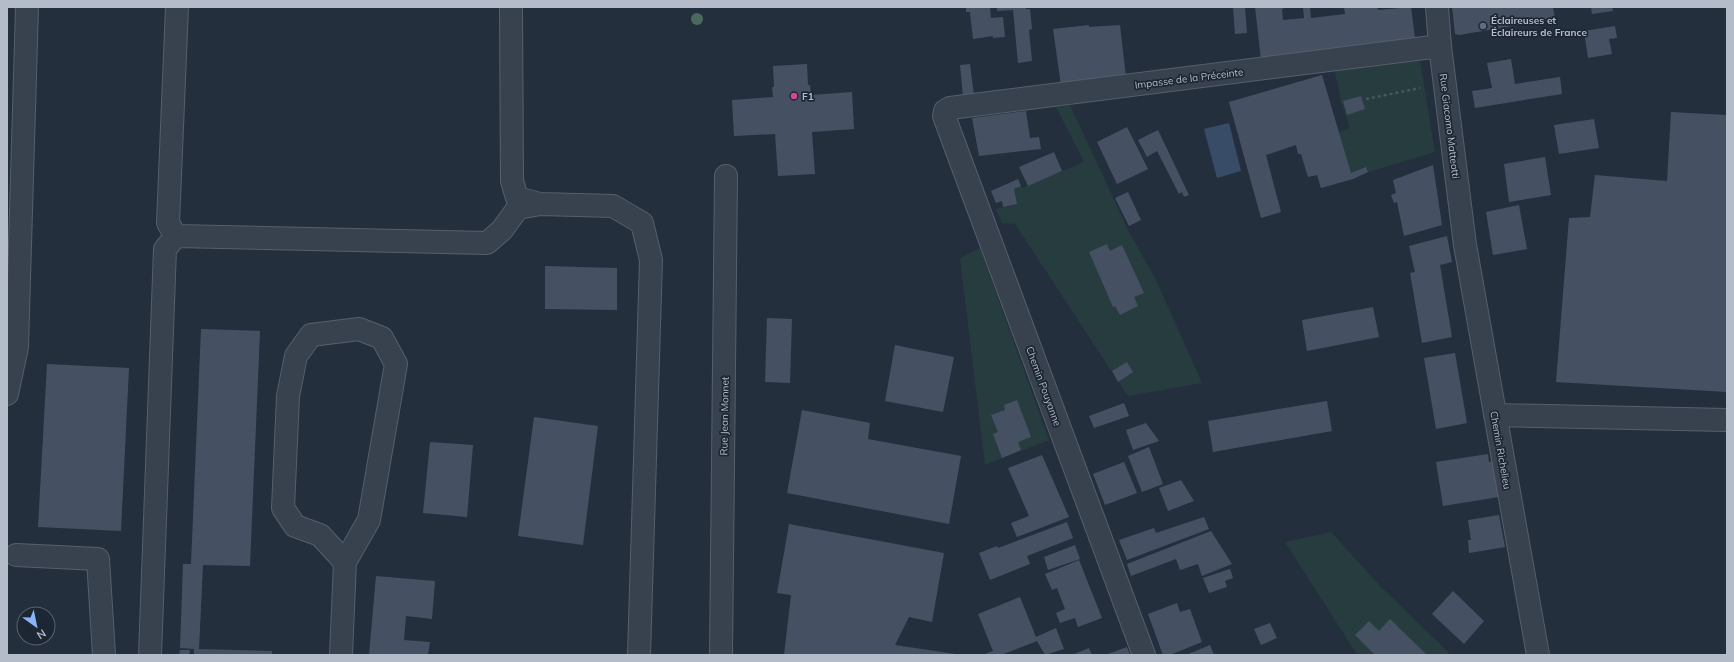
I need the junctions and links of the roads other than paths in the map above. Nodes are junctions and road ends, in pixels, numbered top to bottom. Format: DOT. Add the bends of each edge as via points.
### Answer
graph roads {
  1 [pos="28,7"];
  2 [pos="177,7"];
  3 [pos="511,7"];
  4 [pos="1437,7"];
  5 [pos="1440,46"];
  6 [pos="944,116"];
  7 [pos="726,176"];
  8 [pos="540,204"];
  9 [pos="176,236"];
  10 [pos="1465,245"];
  11 [pos="7,394"];
  12 [pos="1495,415"];
  13 [pos="1727,420"];
  14 [pos="16,555"];
  15 [pos="344,562"];
  16 [pos="104,655"];
  17 [pos="150,655"];
  18 [pos="341,655"];
  19 [pos="639,655"];
  20 [pos="721,655"];
  21 [pos="1144,655"];
  22 [pos="1538,655"];
  1 -- 11 [label="street" via="17,347"];
  2 -- 9 [label="street" via="168,223"];
  3 -- 8 [label="street" via="512,181 517,198"];
  4 -- 5 [label="street, Rue Giacomo Matteotti"];
  5 -- 6 [label="street, Impasse de la Préceinte" via="950,108 945,111"];
  5 -- 10 [label="street, Rue Giacomo Matteotti"];
  6 -- 21 [label="street, Chemin Pouyanne"];
  7 -- 20 [label="street, Rue Jean Monnet"];
  8 -- 9 [label="street" via="518,208 502,230 487,243"];
  8 -- 19 [label="street" via="613,206 642,222 651,260"];
  9 -- 17 [label="street" via="165,249"];
  10 -- 12 [label="street, Chemin Richelieu"];
  12 -- 13 [label="street"];
  12 -- 22 [label="street, Chemin Richelieu"];
  14 -- 16 [label="street" via="98,559"];
  15 -- 15 [label="street" via="369,520 396,364 382,338 359,329 311,336 296,356 288,396 283,508 295,526 320,535"];
  15 -- 18 [label="street"];
}
